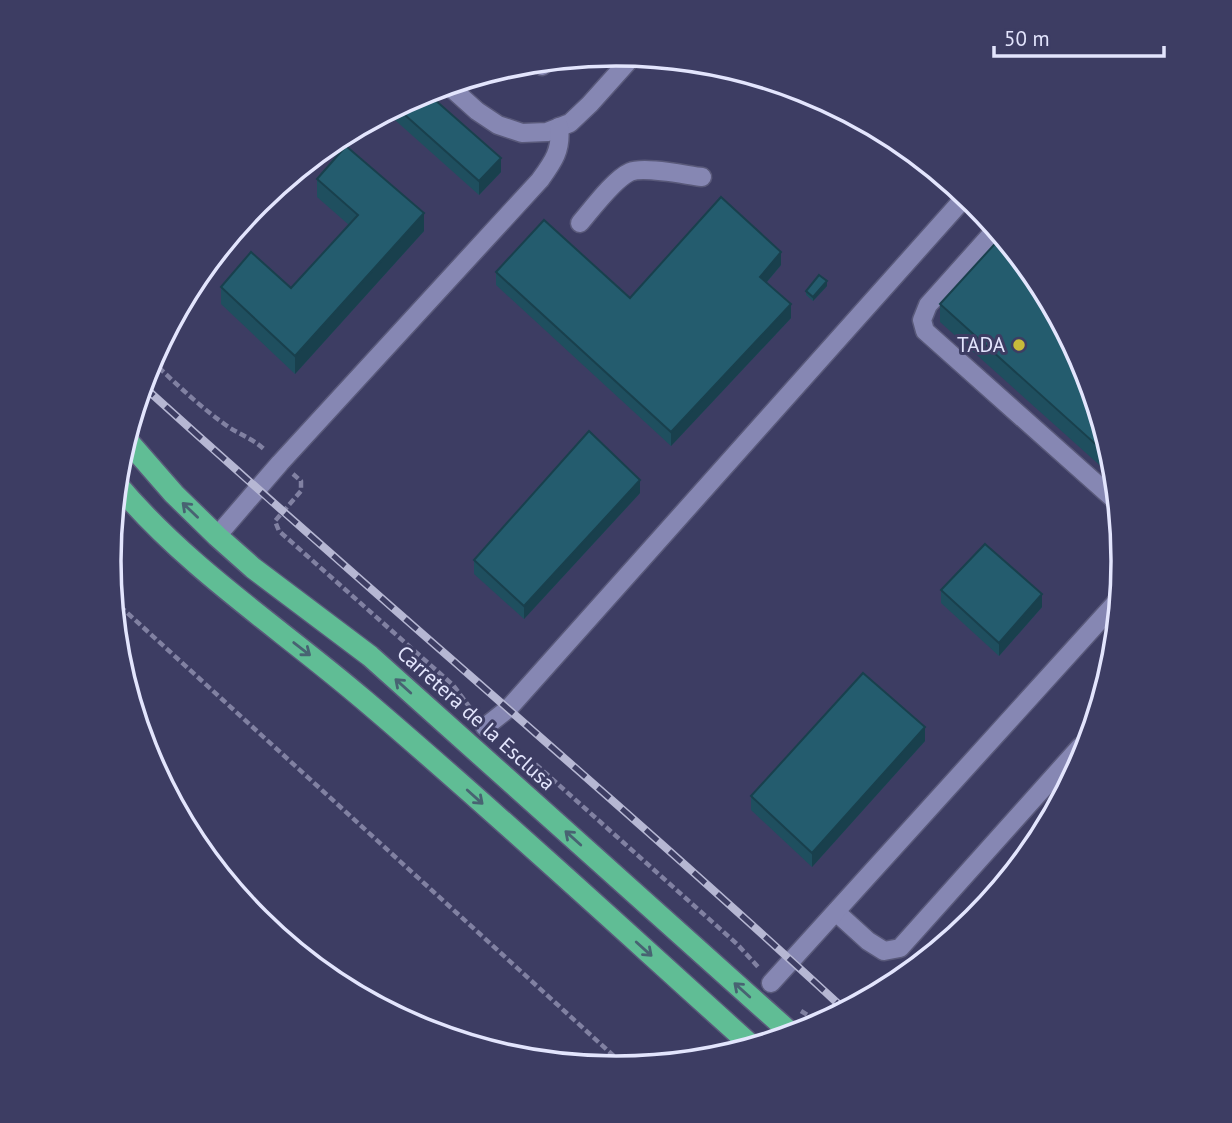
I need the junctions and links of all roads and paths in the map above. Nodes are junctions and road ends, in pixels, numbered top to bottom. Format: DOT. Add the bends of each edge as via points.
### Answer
graph roads {
  1 [pos="623,66"];
  2 [pos="457,93"];
  3 [pos="559,127"];
  4 [pos="702,177"];
  5 [pos="959,204"];
  6 [pos="580,223"];
  7 [pos="989,237"];
  8 [pos="160,369"];
  9 [pos="135,449"];
  10 [pos="281,463"];
  11 [pos="126,492"];
  12 [pos="1106,492"];
  13 [pos="216,536"];
  14 [pos="123,608"];
  15 [pos="1108,611"];
  16 [pos="485,727"];
  17 [pos="1070,759"];
  18 [pos="836,912"];
  19 [pos="771,983"];
  20 [pos="810,1017"];
  21 [pos="784,1027"];
  22 [pos="745,1040"];
  23 [pos="614,1056"];
  1 -- 3 [label="street" via="577,117"];
  2 -- 3 [label="street" via="498,125 522,134"];
  3 -- 10 [label="street" via="561,140 555,158 540,180"];
  4 -- 6 [label="street" via="632,171"];
  5 -- 16 [label="street" via="509,708"];
  7 -- 12 [label="street" via="928,305 922,320 925,331"];
  8 -- 10 [label="path" via="225,425 254,440"];
  13 -- 9 [label="highway, Carretera de la Esclusa, one-way"];
  10 -- 13 [label="street"];
  10 -- 16 [label="path" via="301,481 301,491 275,521 279,531 453,685"];
  11 -- 22 [label="highway, one-way" via="180,550 418,745"];
  21 -- 13 [label="highway, Carretera de la Esclusa, one-way" via="370,656"];
  14 -- 23 [label="path"];
  15 -- 18 [label="street"];
  16 -- 19 [label="path" via="495,742 532,761 717,926"];
  17 -- 18 [label="street" via="900,948 884,951"];
  18 -- 19 [label="street"];
  19 -- 20 [label="path" via="782,999"];
}
